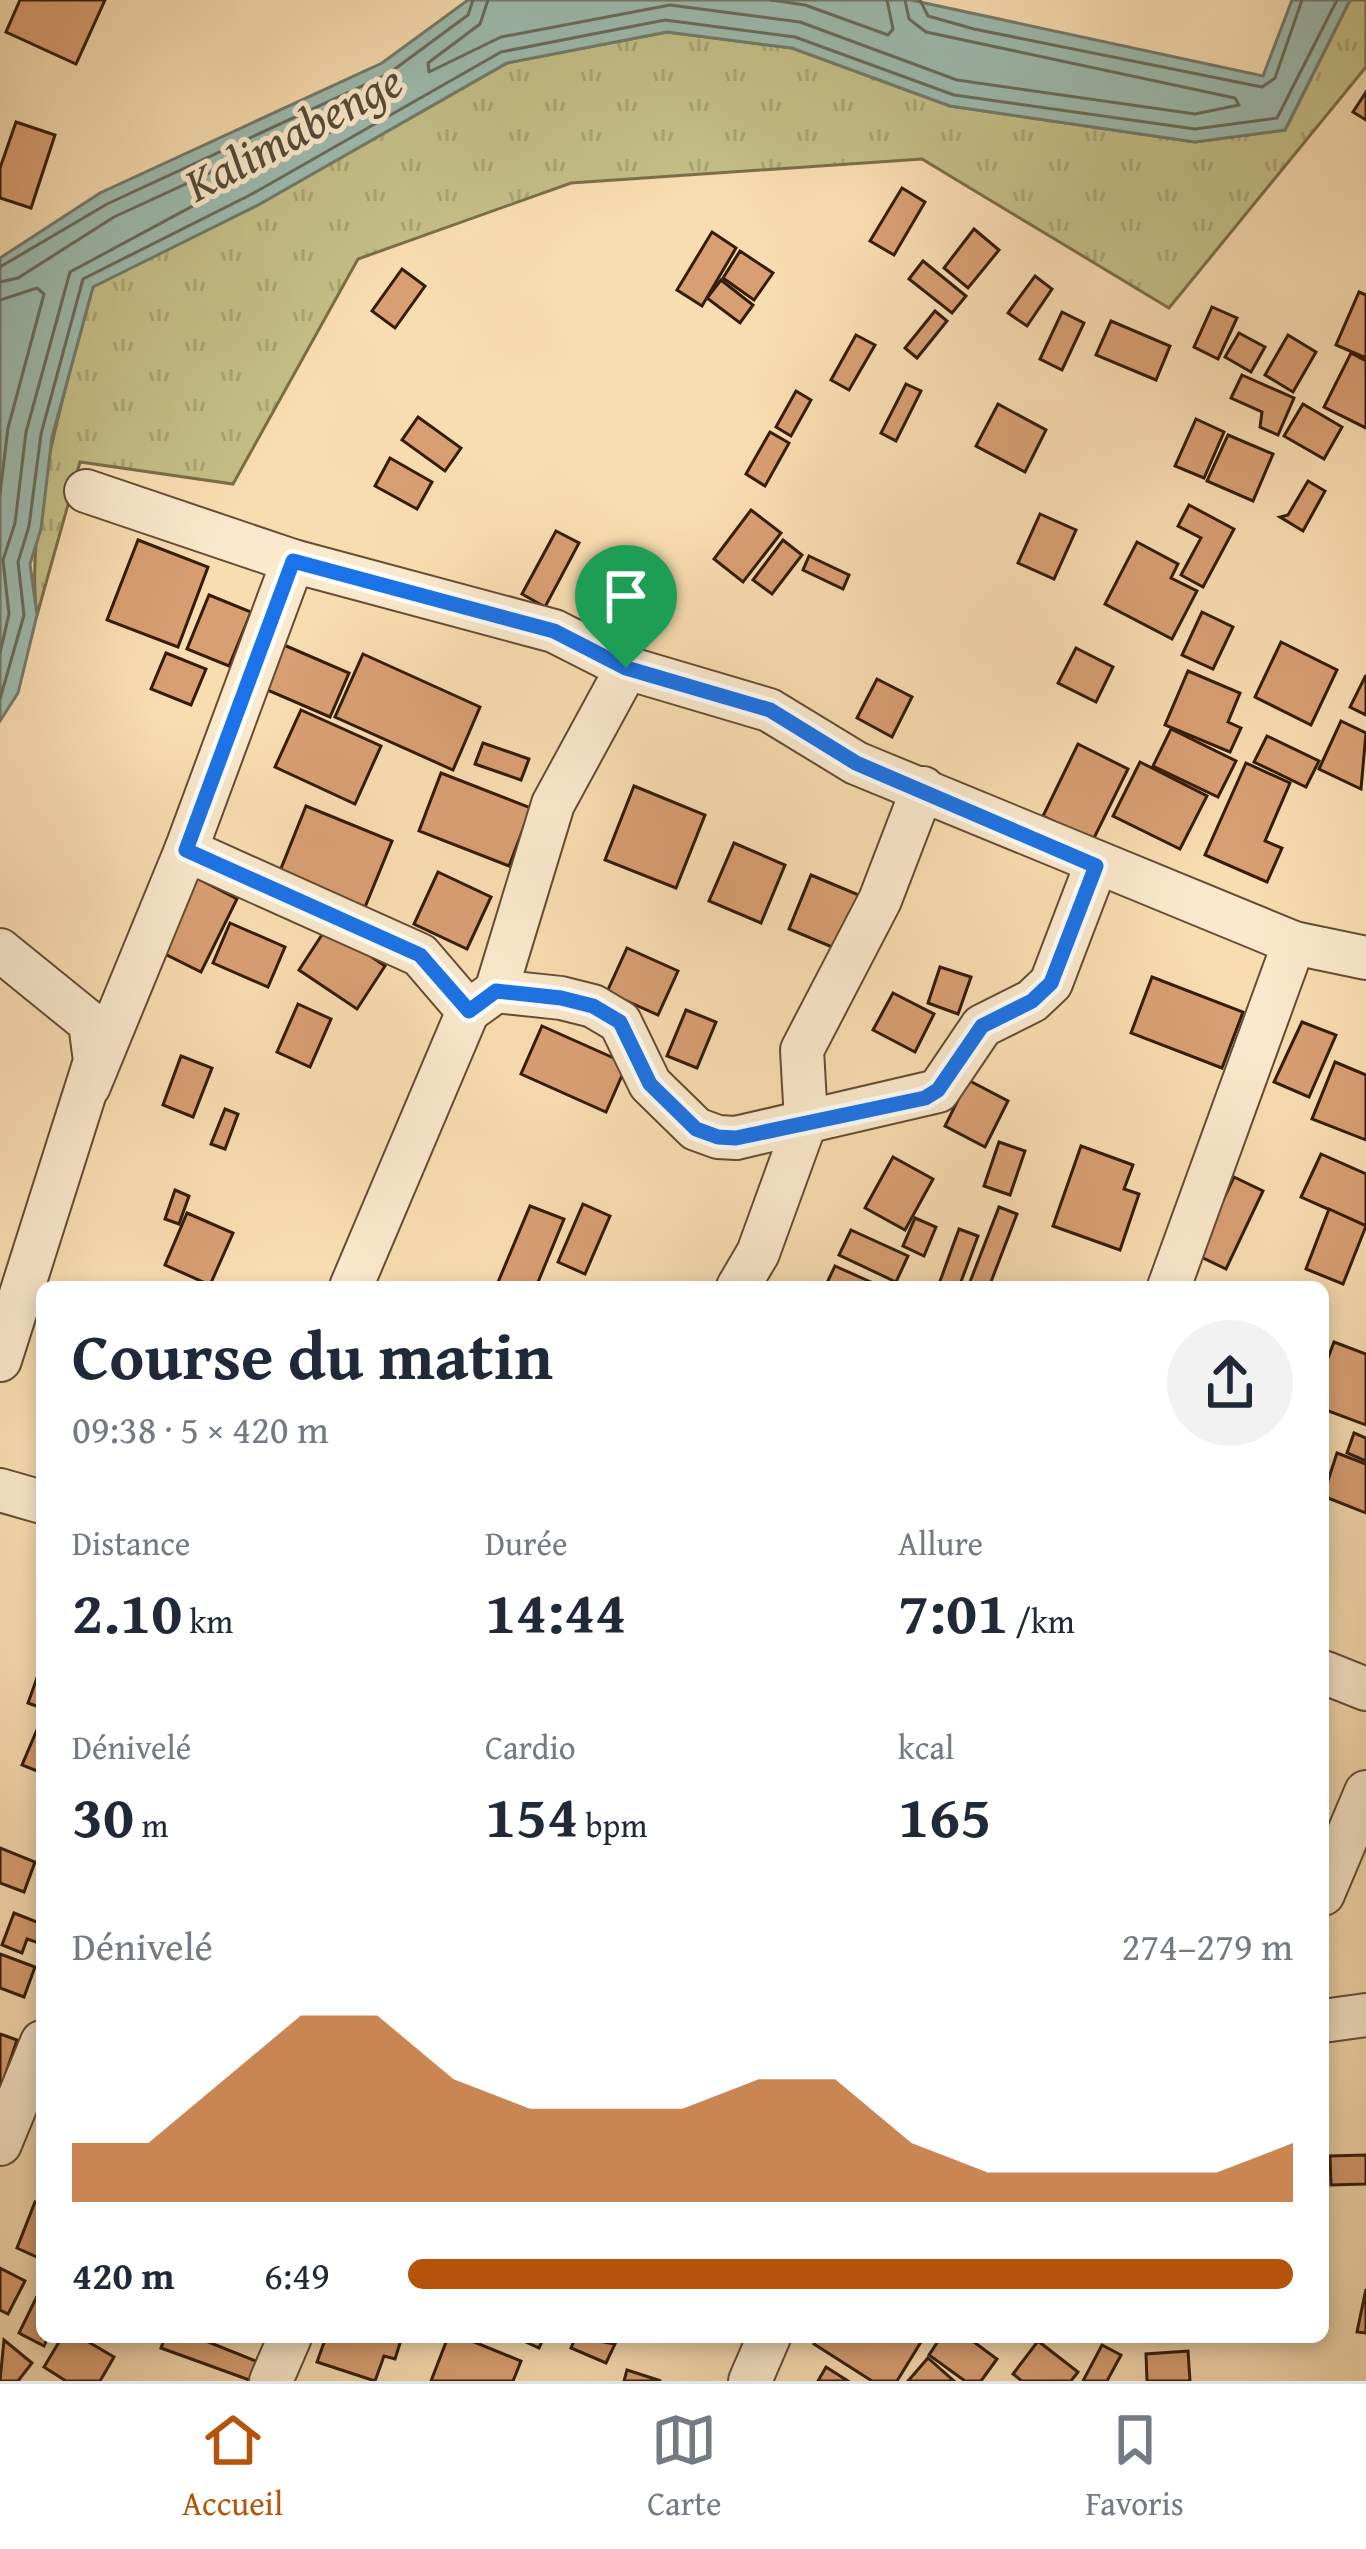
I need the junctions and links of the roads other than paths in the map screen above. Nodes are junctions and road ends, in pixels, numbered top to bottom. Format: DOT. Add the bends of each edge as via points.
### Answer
graph roads {
  1 [pos="86,491"];
  2 [pos="293,561"];
  3 [pos="626,668"];
  4 [pos="923,788"];
  5 [pos="186,850"];
  6 [pos="1096,866"];
  7 [pos="1294,943"];
  8 [pos="0,950"];
  9 [pos="1366,958"];
  10 [pos="482,1001"];
  11 [pos="89,1086"];
  12 [pos="806,1121"];
  13 [pos="354,1281"];
  14 [pos="742,1281"];
  15 [pos="1171,1281"];
  16 [pos="0,1360"];
  17 [pos="0,1490"];
  18 [pos="36,1500"];
  19 [pos="1329,1674"];
  20 [pos="1366,1689"];
  21 [pos="1366,1792"];
  22 [pos="1329,1880"];
  23 [pos="1366,2015"];
  24 [pos="1329,2020"];
  25 [pos="36,2057"];
  26 [pos="0,2144"];
  27 [pos="287,2343"];
  28 [pos="766,2343"];
  29 [pos="271,2381"];
  30 [pos="750,2381"];
  1 -- 2 [label="street"];
  2 -- 3 [label="street" via="554,631"];
  2 -- 5 [label="street"];
  3 -- 4 [label="street" via="770,710 856,763"];
  3 -- 10 [label="street" via="554,804"];
  4 -- 6 [label="street"];
  4 -- 12 [label="street" via="880,900 802,1050"];
  5 -- 10 [label="street" via="420,955"];
  5 -- 11 [label="street"];
  6 -- 7 [label="street"];
  6 -- 12 [label="street" via="1051,983 982,1026 938,1090"];
  7 -- 9 [label="street"];
  7 -- 15 [label="street"];
  8 -- 11 [label="street" via="90,1023"];
  10 -- 12 [label="street" via="578,1002 620,1022 650,1084 696,1129 736,1138"];
  10 -- 13 [label="street"];
  11 -- 16 [label="street"];
  12 -- 14 [label="street"];
  17 -- 18 [label="street"];
  19 -- 20 [label="street"];
  21 -- 22 [label="street"];
  23 -- 24 [label="street"];
  25 -- 26 [label="street"];
  27 -- 29 [label="street"];
  28 -- 30 [label="street"];
}
